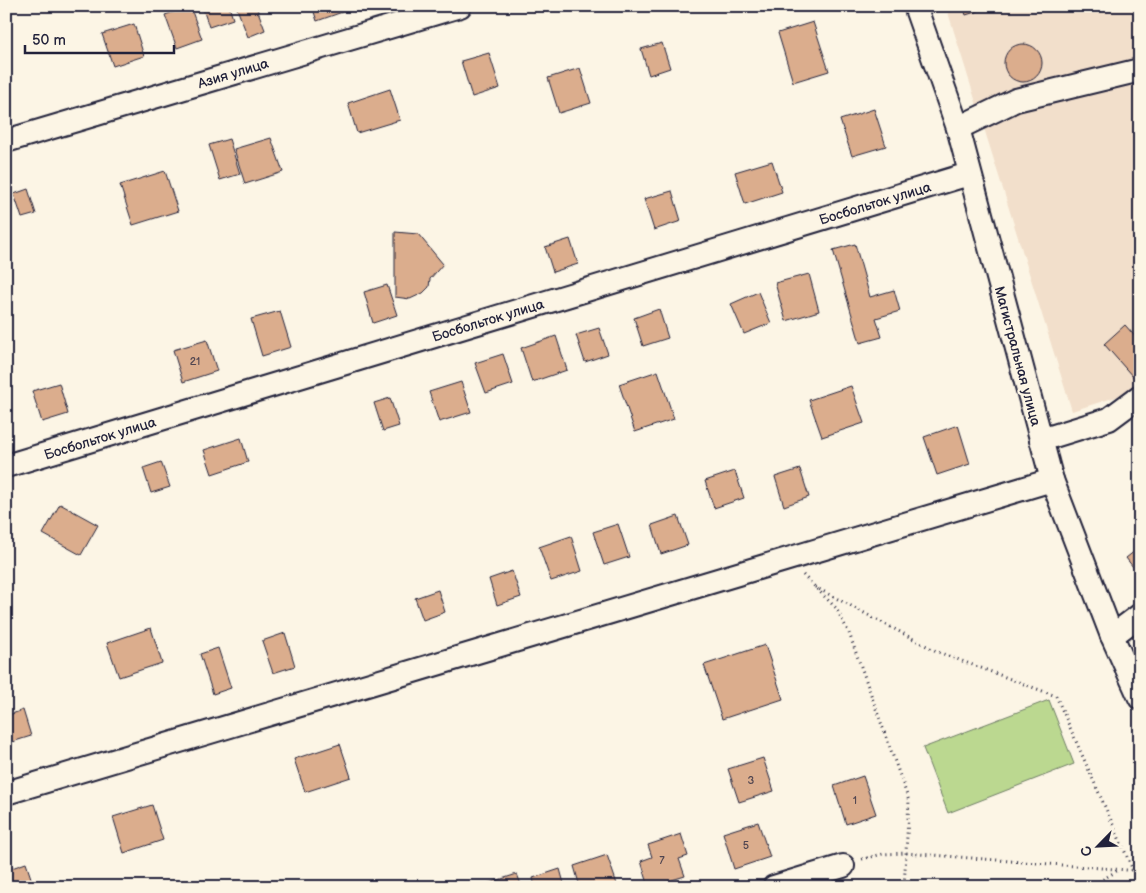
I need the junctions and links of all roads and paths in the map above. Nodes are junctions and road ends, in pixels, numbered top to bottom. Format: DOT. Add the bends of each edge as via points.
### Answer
graph roads {
  1 [pos="460,6"];
  2 [pos="915,6"];
  3 [pos="1140,70"];
  4 [pos="958,128"];
  5 [pos="6,141"];
  6 [pos="970,174"];
  7 [pos="1140,396"];
  8 [pos="1041,440"];
  9 [pos="6,466"];
  10 [pos="1052,480"];
  11 [pos="802,574"];
  12 [pos="815,587"];
  13 [pos="1140,616"];
  14 [pos="1112,636"];
  15 [pos="1140,698"];
  16 [pos="6,793"];
  17 [pos="906,854"];
  18 [pos="843,866"];
  19 [pos="1121,869"];
  20 [pos="1132,870"];
  21 [pos="1140,871"];
  22 [pos="774,887"];
  23 [pos="904,887"];
  24 [pos="1090,887"];
  1 -- 5 [label="street, Азия улица"];
  2 -- 4 [label="street, Магистральная улица"];
  3 -- 4 [label="street" via="1016,100"];
  4 -- 6 [label="street, Магистральная улица"];
  6 -- 8 [label="street, Магистральная улица"];
  6 -- 9 [label="street, Босбольток улица"];
  7 -- 8 [label="street" via="1109,419"];
  8 -- 10 [label="street, Магистральная улица"];
  10 -- 14 [label="street, Магистральная улица"];
  10 -- 16 [label="street"];
  11 -- 12 [label="path"];
  12 -- 17 [label="path" via="836,608 849,633 909,801"];
  12 -- 20 [label="path" via="938,652 1056,696"];
  13 -- 14 [label="street"];
  14 -- 15 [label="street, Магистральная улица"];
  17 -- 18 [label="path" via="868,857"];
  17 -- 19 [label="path"];
  17 -- 23 [label="path"];
  18 -- 22 [label="street"];
  19 -- 20 [label="path"];
  19 -- 24 [label="path"];
  20 -- 21 [label="path"];
}
